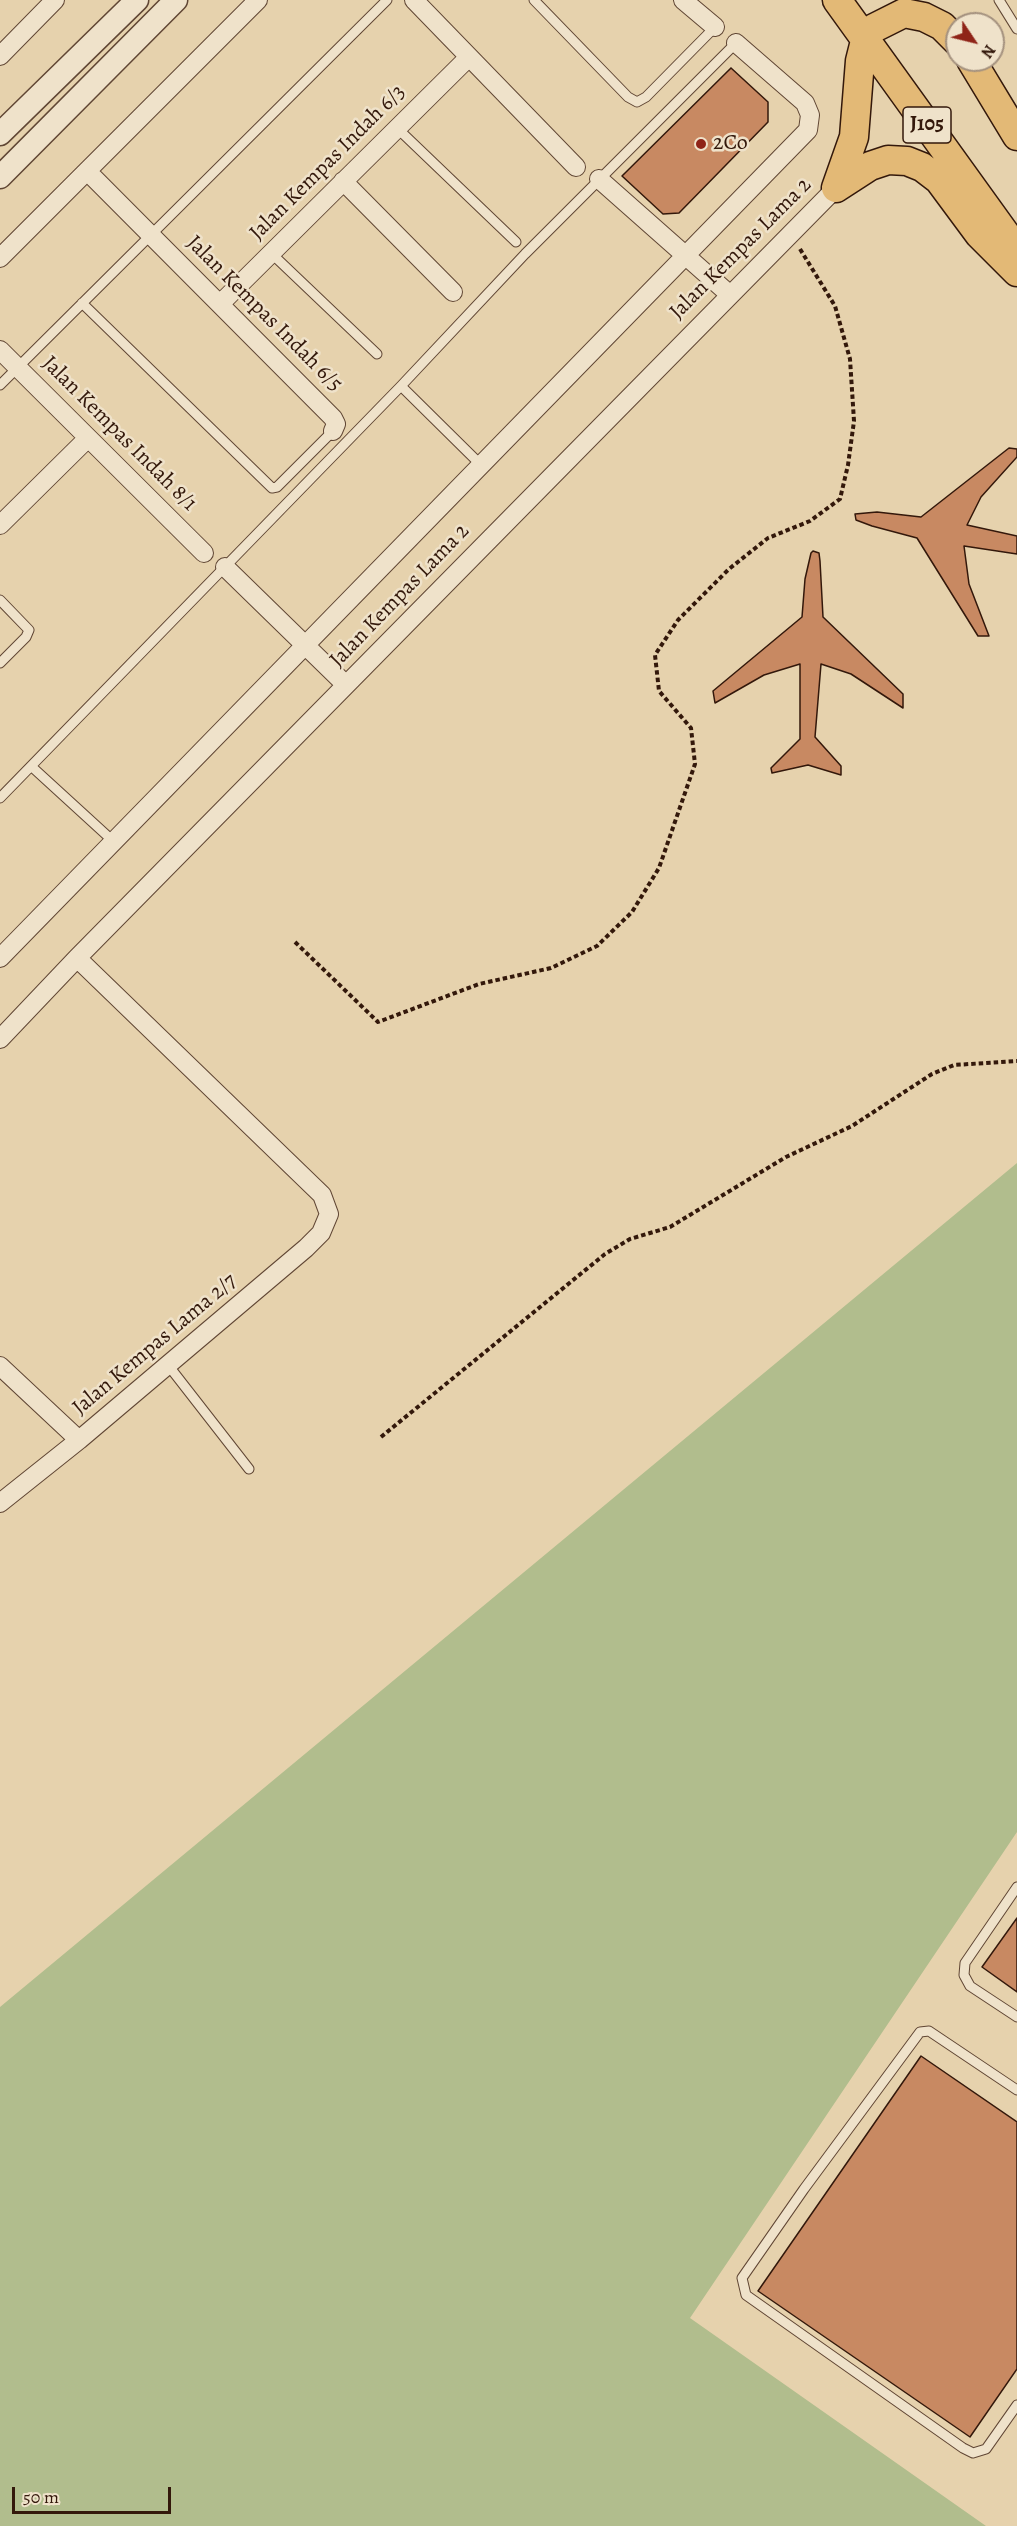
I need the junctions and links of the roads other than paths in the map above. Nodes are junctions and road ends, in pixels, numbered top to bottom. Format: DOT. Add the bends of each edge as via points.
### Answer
graph roads {
  1 [pos="55,0"];
  2 [pos="137,0"];
  3 [pos="176,0"];
  4 [pos="258,0"];
  5 [pos="387,0"];
  6 [pos="414,0"];
  7 [pos="534,0"];
  8 [pos="683,0"];
  9 [pos="837,0"];
  10 [pos="935,0"];
  11 [pos="999,0"];
  12 [pos="945,18"];
  13 [pos="1015,23"];
  14 [pos="715,27"];
  15 [pos="945,29"];
  16 [pos="866,37"];
  17 [pos="736,43"];
  18 [pos="0,56"];
  19 [pos="469,57"];
  20 [pos="977,72"];
  21 [pos="397,128"];
  22 [pos="0,134"];
  23 [pos="1017,136"];
  24 [pos="576,166"];
  25 [pos="87,171"];
  26 [pos="0,177"];
  27 [pos="599,179"];
  28 [pos="343,181"];
  29 [pos="836,188"];
  30 [pos="151,235"];
  31 [pos="516,242"];
  32 [pos="1017,250"];
  33 [pos="271,253"];
  34 [pos="684,255"];
  35 [pos="0,258"];
  36 [pos="1017,272"];
  37 [pos="453,292"];
  38 [pos="729,294"];
  39 [pos="82,303"];
  40 [pos="220,304"];
  41 [pos="0,350"];
  42 [pos="376,354"];
  43 [pos="18,368"];
  44 [pos="0,385"];
  45 [pos="401,386"];
  46 [pos="333,431"];
  47 [pos="88,438"];
  48 [pos="481,465"];
  49 [pos="0,525"];
  50 [pos="204,553"];
  51 [pos="225,567"];
  52 [pos="0,600"];
  53 [pos="307,644"];
  54 [pos="0,663"];
  55 [pos="346,685"];
  56 [pos="31,766"];
  57 [pos="0,798"];
  58 [pos="113,841"];
  59 [pos="0,958"];
  60 [pos="77,958"];
  61 [pos="0,1039"];
  62 [pos="168,1365"];
  63 [pos="0,1366"];
  64 [pos="79,1440"];
  65 [pos="249,1469"];
  66 [pos="0,1503"];
  67 [pos="1017,1887"];
  68 [pos="1017,2017"];
  69 [pos="1017,2090"];
  70 [pos="1017,2405"];
  1 -- 18 [label="street"];
  2 -- 22 [label="street"];
  3 -- 26 [label="street"];
  4 -- 25 [label="street"];
  5 -- 30 [label="lane"];
  6 -- 19 [label="street"];
  7 -- 14 [label="lane" via="637,102"];
  8 -- 14 [label="street"];
  9 -- 16 [label="main road, J105"];
  10 -- 12 [label="main road"];
  11 -- 13 [label="lane"];
  15 -- 16 [label="main road" via="924,17 904,13 874,28"];
  16 -- 29 [label="main road" via="860,61 854,137"];
  16 -- 32 [label="main road, J105"];
  17 -- 27 [label="lane"];
  17 -- 34 [label="street" via="805,103 810,115 808,130"];
  19 -- 21 [label="street, Jalan Kempas Indah 6/3"];
  19 -- 24 [label="street"];
  20 -- 23 [label="main road"];
  21 -- 28 [label="street, Jalan Kempas Indah 6/3"];
  21 -- 31 [label="lane"];
  25 -- 30 [label="street, Jalan Kempas Indah 6/5"];
  25 -- 35 [label="street"];
  27 -- 34 [label="street"];
  27 -- 45 [label="lane"];
  28 -- 33 [label="street, Jalan Kempas Indah 6/3"];
  28 -- 37 [label="street"];
  29 -- 36 [label="main road" via="870,166 888,160 907,160 922,166 939,180 979,234"];
  29 -- 38 [label="street, Jalan Kempas Lama 2"];
  30 -- 39 [label="lane"];
  30 -- 40 [label="street, Jalan Kempas Indah 6/5"];
  33 -- 40 [label="street, Jalan Kempas Indah 6/3"];
  33 -- 42 [label="lane"];
  34 -- 38 [label="street"];
  34 -- 48 [label="street"];
  38 -- 55 [label="street, Jalan Kempas Lama 2"];
  39 -- 43 [label="lane"];
  39 -- 46 [label="lane" via="272,488"];
  40 -- 46 [label="street, Jalan Kempas Indah 6/5" via="333,418"];
  41 -- 43 [label="street, Jalan Kempas Indah 8/1"];
  43 -- 44 [label="lane"];
  43 -- 47 [label="street, Jalan Kempas Indah 8/1"];
  45 -- 48 [label="lane"];
  45 -- 51 [label="lane"];
  47 -- 49 [label="street"];
  47 -- 50 [label="street, Jalan Kempas Indah 8/1"];
  48 -- 53 [label="street"];
  51 -- 53 [label="street"];
  51 -- 56 [label="lane"];
  52 -- 54 [label="lane" via="28,630 26,637"];
  53 -- 55 [label="street"];
  53 -- 58 [label="street"];
  55 -- 60 [label="street, Jalan Kempas Lama 2"];
  56 -- 57 [label="lane"];
  56 -- 58 [label="lane"];
  58 -- 59 [label="street"];
  60 -- 61 [label="street, Jalan Kempas Lama 2"];
  60 -- 62 [label="street, Jalan Kempas Lama 2/7" via="322,1195 329,1214 321,1233 306,1248"];
  62 -- 64 [label="street, Jalan Kempas Lama 2/7"];
  62 -- 65 [label="lane"];
  63 -- 64 [label="street"];
  64 -- 66 [label="street, Jalan Kempas Lama 2/7"];
  67 -- 68 [label="lane" via="965,1963 964,1975 970,1986"];
  69 -- 70 [label="lane" via="929,2031 920,2032 742,2278 746,2295 963,2448 974,2452 986,2449"];
}
